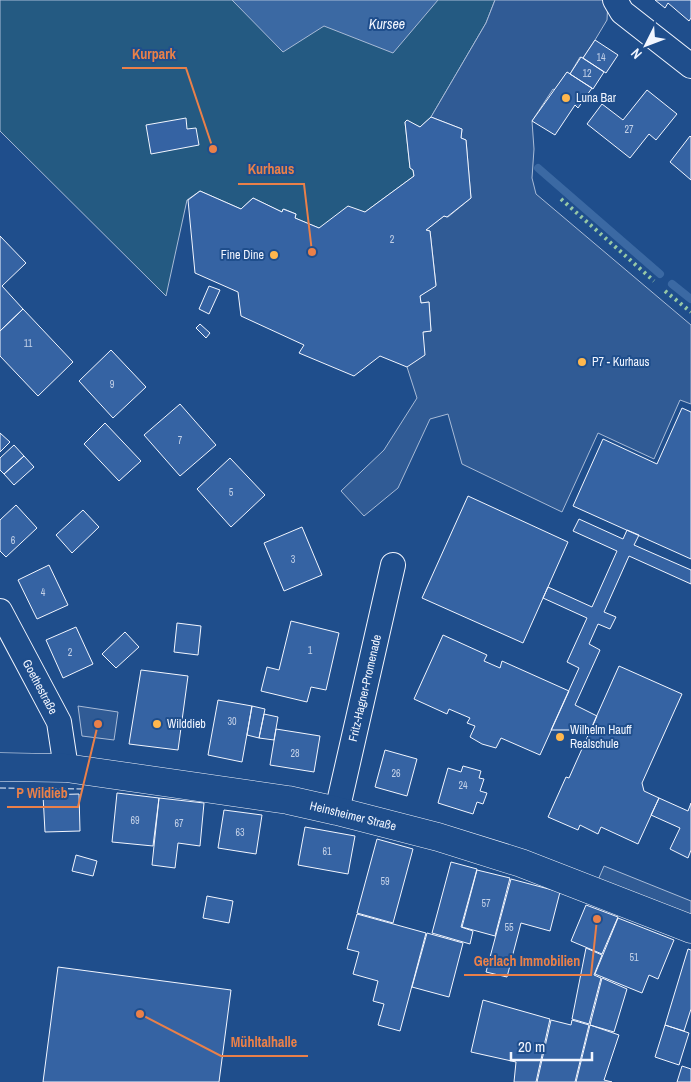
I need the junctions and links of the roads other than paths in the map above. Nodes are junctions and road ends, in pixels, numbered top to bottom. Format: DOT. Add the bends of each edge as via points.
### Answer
graph roads {
  1 [pos="619,6"];
  2 [pos="691,66"];
  3 [pos="393,565"];
  4 [pos="0,611"];
  5 [pos="0,767"];
  6 [pos="66,768"];
  7 [pos="337,811"];
  8 [pos="691,928"];
  1 -- 2 [label="street"];
  3 -- 7 [label="street, Fritz-Hagner-Promenade"];
  4 -- 6 [label="street, Goethestraße" via="59,722"];
  5 -- 6 [label="street, Heinsheimer Straße"];
  6 -- 7 [label="street, Heinsheimer Straße" via="288,800"];
  7 -- 8 [label="street, Heinsheimer Straße" via="504,857"];
}
